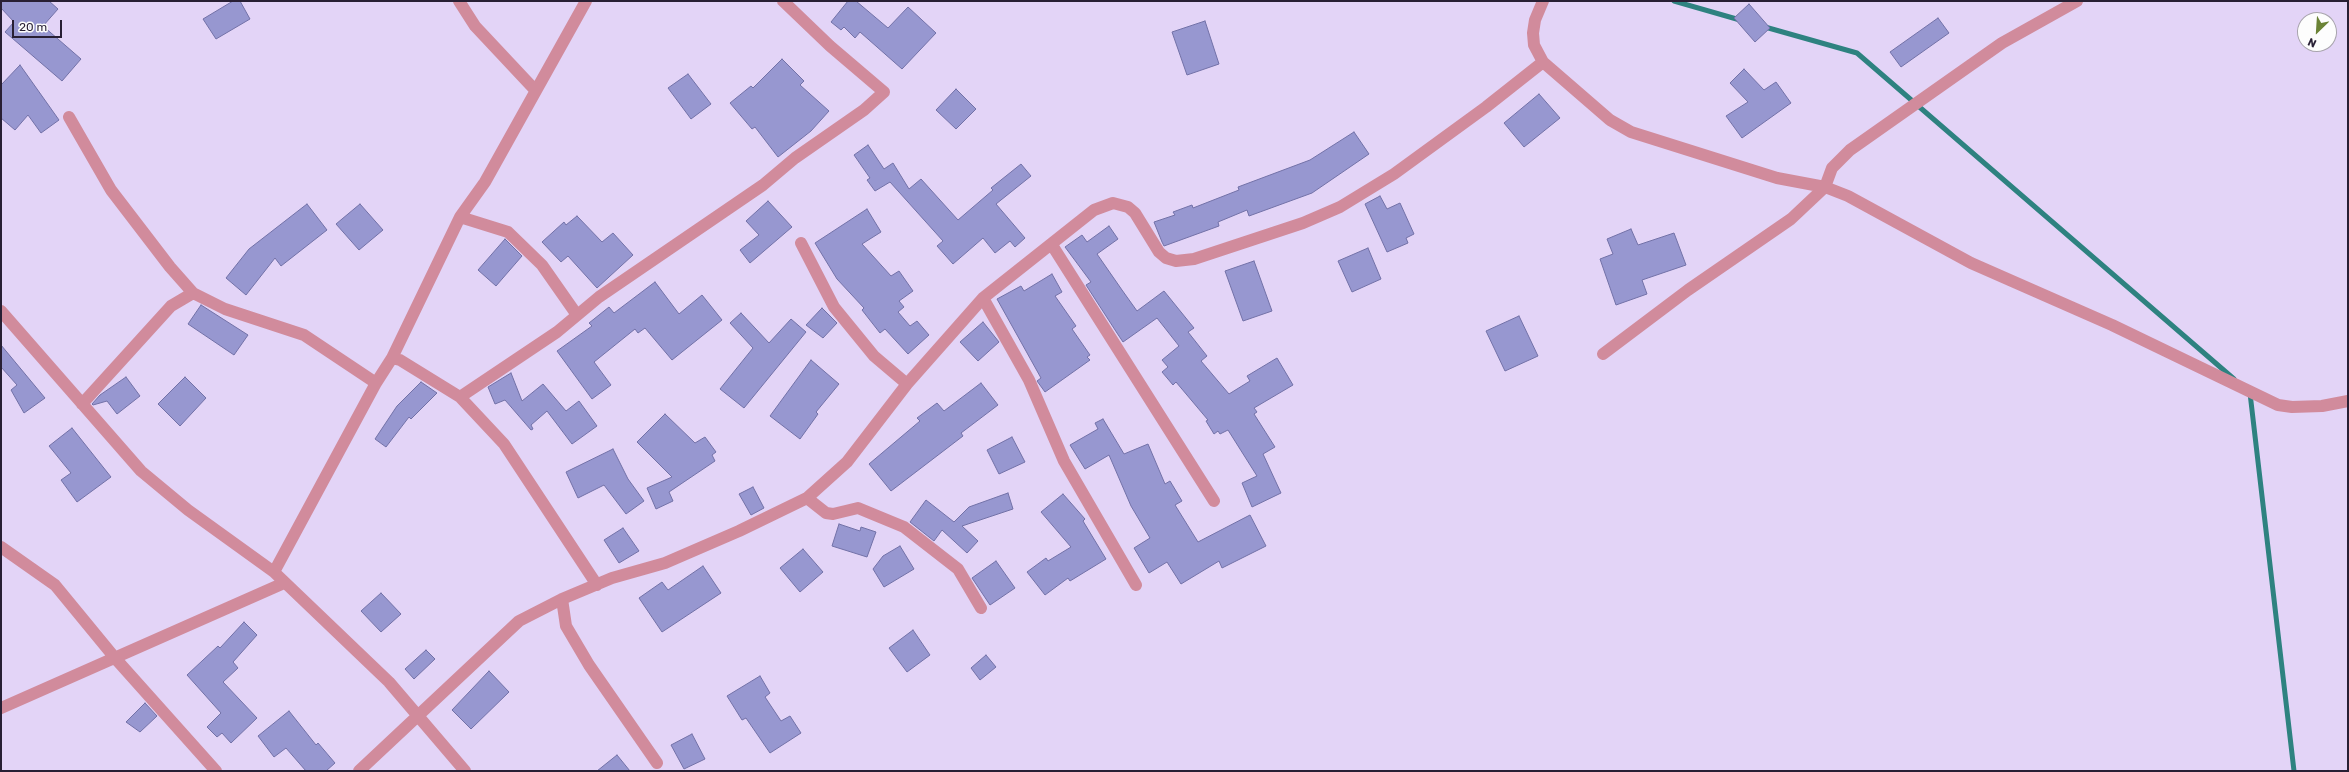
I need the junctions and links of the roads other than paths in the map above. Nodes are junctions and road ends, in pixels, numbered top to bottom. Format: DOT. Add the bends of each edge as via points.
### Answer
graph roads {
  1 [pos="459,1"];
  2 [pos="586,1"];
  3 [pos="783,1"];
  4 [pos="1543,1"];
  5 [pos="2077,1"];
  6 [pos="1543,62"];
  7 [pos="535,90"];
  8 [pos="69,117"];
  9 [pos="1825,187"];
  10 [pos="460,217"];
  11 [pos="801,243"];
  12 [pos="1052,245"];
  13 [pos="194,293"];
  14 [pos="983,298"];
  15 [pos="1,311"];
  16 [pos="577,315"];
  17 [pos="1603,354"];
  18 [pos="392,358"];
  19 [pos="376,383"];
  20 [pos="907,384"];
  21 [pos="460,397"];
  22 [pos="2348,400"];
  23 [pos="82,404"];
  24 [pos="807,498"];
  25 [pos="1214,501"];
  26 [pos="1,547"];
  27 [pos="274,572"];
  28 [pos="284,583"];
  29 [pos="597,585"];
  30 [pos="1136,585"];
  31 [pos="562,599"];
  32 [pos="981,608"];
  33 [pos="115,658"];
  34 [pos="1,708"];
  35 [pos="419,717"];
  36 [pos="657,763"];
  37 [pos="216,771"];
  38 [pos="359,771"];
  39 [pos="465,771"];
  1 -- 7 [label="street" via="475,26"];
  2 -- 7 [label="street"];
  3 -- 16 [label="street" via="884,92 864,110 794,158 763,185 599,297"];
  4 -- 6 [label="street" via="1533,33 1534,45"];
  5 -- 9 [label="street" via="2002,43 1850,150 1832,168"];
  6 -- 9 [label="street" via="1610,120 1631,132 1777,178"];
  6 -- 12 [label="street" via="1394,174 1340,207 1303,223 1194,259 1176,261 1166,258 1159,252 1135,213 1128,207 1113,203 1094,210"];
  7 -- 10 [label="street" via="484,182"];
  8 -- 13 [label="street" via="85,149 111,190 170,268"];
  9 -- 17 [label="street" via="1791,220 1688,290"];
  9 -- 22 [label="street" via="1848,196 1971,263 2112,324 2278,405 2322,406"];
  10 -- 16 [label="street" via="508,232 542,265"];
  10 -- 18 [label="street"];
  11 -- 20 [label="street" via="834,307 874,356"];
  12 -- 14 [label="street"];
  12 -- 25 [label="street"];
  13 -- 19 [label="street" via="225,309 304,335"];
  13 -- 23 [label="street" via="171,306"];
  14 -- 20 [label="street"];
  14 -- 30 [label="street" via="1022,367 1064,461"];
  15 -- 23 [label="street"];
  16 -- 21 [label="street" via="557,332"];
  18 -- 19 [label="street"];
  18 -- 21 [label="street" via="400,360"];
  19 -- 27 [label="street"];
  20 -- 24 [label="street" via="847,462"];
  21 -- 29 [label="street" via="504,444"];
  23 -- 27 [label="street" via="141,471 188,510"];
  24 -- 29 [label="street" via="766,519 665,563 612,578"];
  24 -- 32 [label="street" via="826,513 833,514 858,508 904,527 958,569"];
  26 -- 33 [label="street" via="55,585"];
  27 -- 28 [label="street"];
  28 -- 33 [label="street"];
  28 -- 35 [label="street" via="389,682"];
  29 -- 31 [label="street"];
  31 -- 35 [label="street" via="519,621"];
  31 -- 36 [label="street" via="566,626 589,665"];
  33 -- 34 [label="street"];
  33 -- 37 [label="street"];
  35 -- 38 [label="street"];
  35 -- 39 [label="street"];
}
